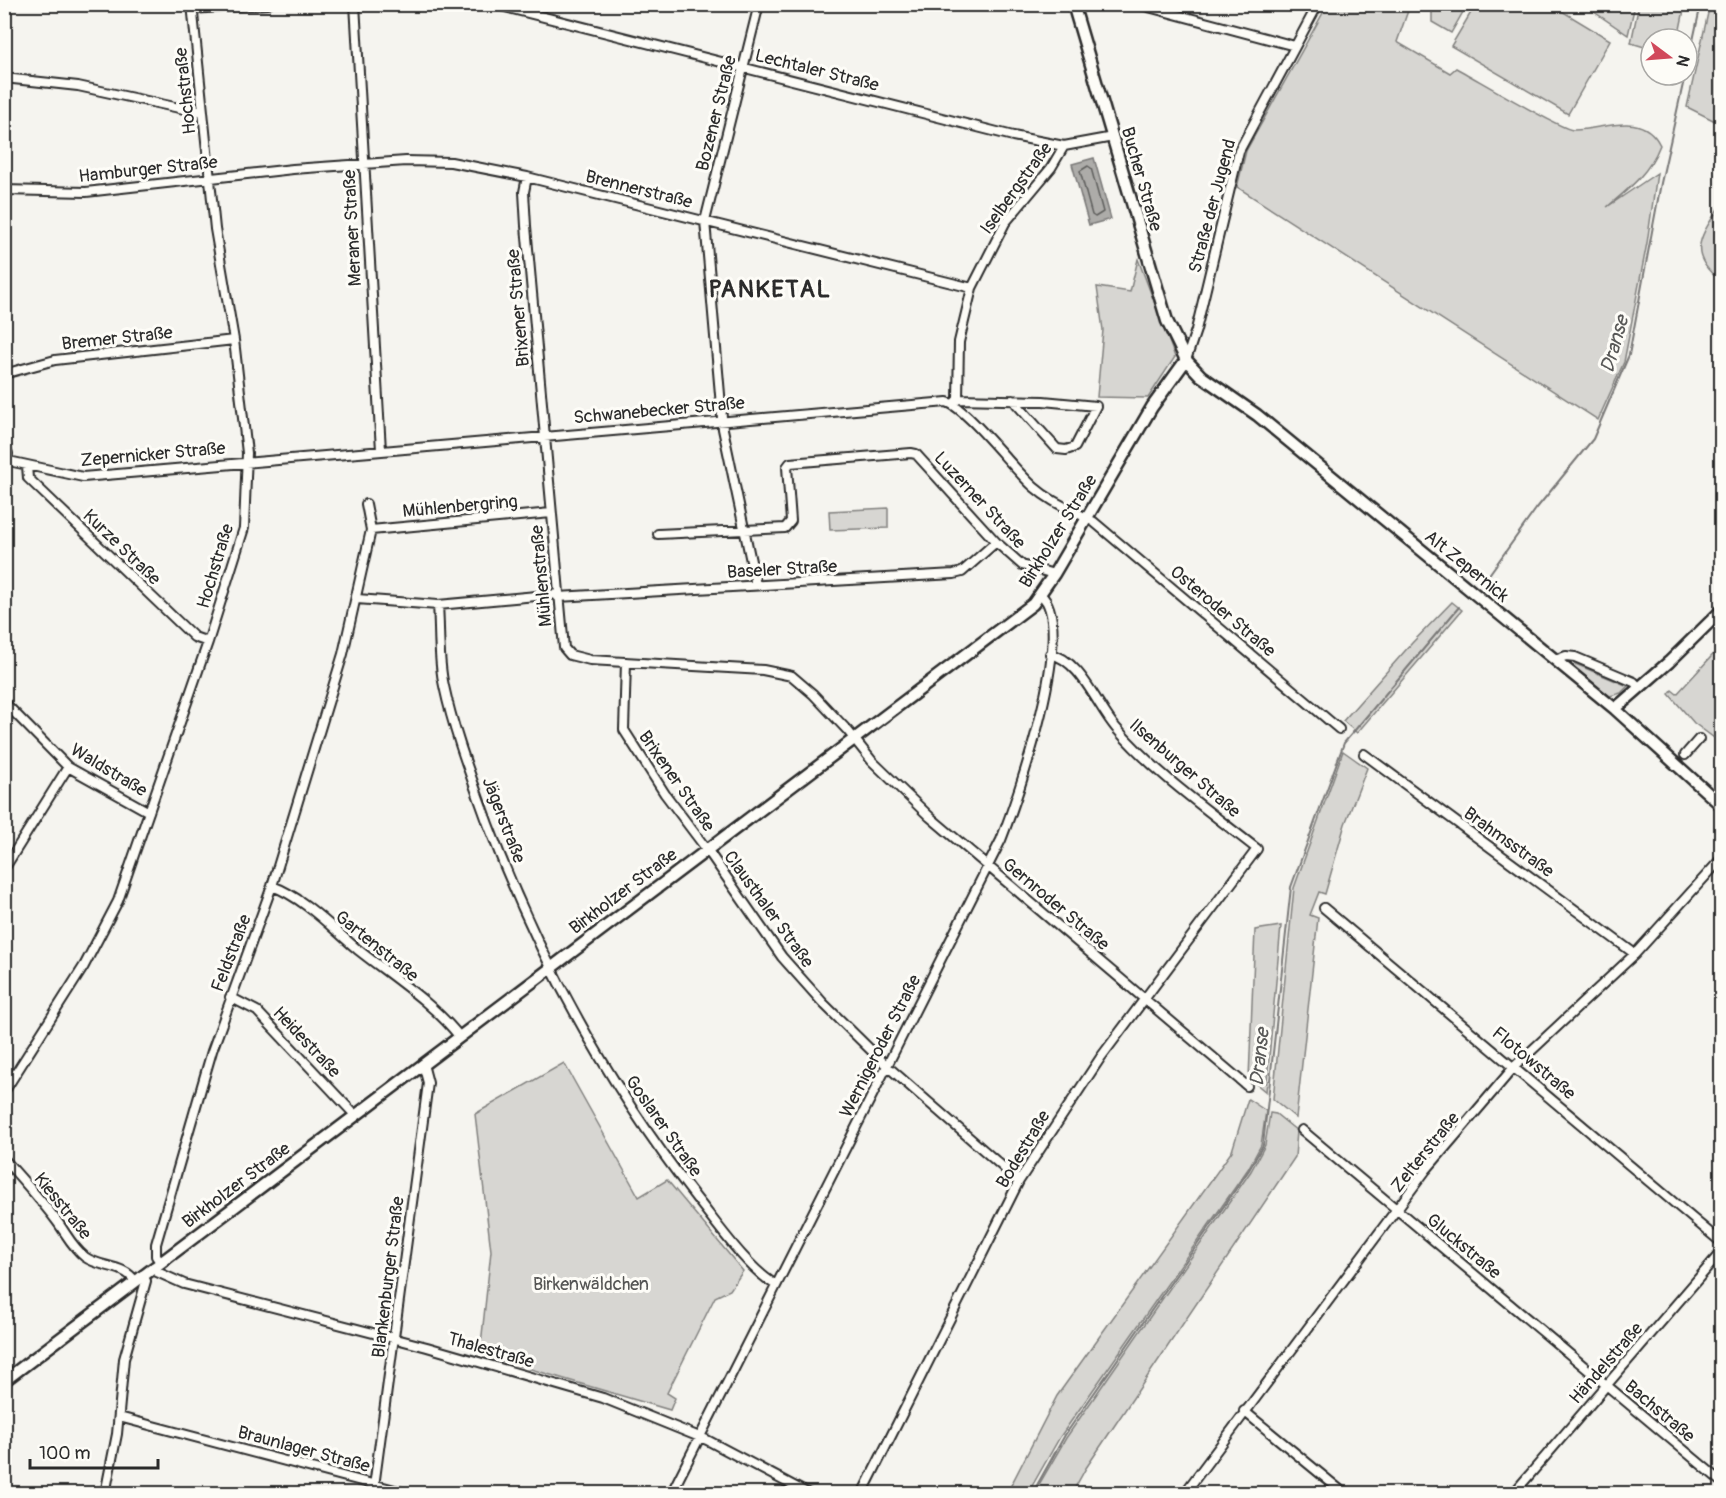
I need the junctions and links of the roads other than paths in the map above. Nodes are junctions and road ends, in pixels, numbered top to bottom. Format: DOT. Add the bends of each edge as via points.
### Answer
graph roads {
  1 [pos="268,4"];
  2 [pos="355,4"];
  3 [pos="493,4"];
  4 [pos="759,4"];
  5 [pos="1073,4"];
  6 [pos="1137,4"];
  7 [pos="1318,4"];
  8 [pos="192,7"];
  9 [pos="1295,46"];
  10 [pos="743,67"];
  11 [pos="4,78"];
  12 [pos="201,111"];
  13 [pos="1113,137"];
  14 [pos="1064,146"];
  15 [pos="363,163"];
  16 [pos="293,169"];
  17 [pos="527,177"];
  18 [pos="209,178"];
  19 [pos="4,190"];
  20 [pos="705,221"];
  21 [pos="972,288"];
  22 [pos="234,340"];
  23 [pos="1186,360"];
  24 [pos="4,374"];
  25 [pos="1013,400"];
  26 [pos="955,401"];
  27 [pos="722,420"];
  28 [pos="543,435"];
  29 [pos="4,442"];
  30 [pos="381,450"];
  31 [pos="305,456"];
  32 [pos="5,460"];
  33 [pos="248,461"];
  34 [pos="27,466"];
  35 [pos="366,504"];
  36 [pos="551,513"];
  37 [pos="1086,518"];
  38 [pos="371,530"];
  39 [pos="745,531"];
  40 [pos="658,534"];
  41 [pos="996,542"];
  42 [pos="1054,574"];
  43 [pos="756,585"];
  44 [pos="1041,595"];
  45 [pos="558,596"];
  46 [pos="357,599"];
  47 [pos="438,605"];
  48 [pos="1722,610"];
  49 [pos="208,642"];
  50 [pos="1050,654"];
  51 [pos="1555,660"];
  52 [pos="626,662"];
  53 [pos="1639,687"];
  54 [pos="4,702"];
  55 [pos="1615,709"];
  56 [pos="1339,729"];
  57 [pos="852,738"];
  58 [pos="1699,739"];
  59 [pos="1364,754"];
  60 [pos="1685,755"];
  61 [pos="68,767"];
  62 [pos="1722,806"];
  63 [pos="149,812"];
  64 [pos="707,849"];
  65 [pos="1257,849"];
  66 [pos="1722,858"];
  67 [pos="988,867"];
  68 [pos="4,869"];
  69 [pos="272,885"];
  70 [pos="1324,908"];
  71 [pos="1635,954"];
  72 [pos="550,968"];
  73 [pos="230,997"];
  74 [pos="1143,997"];
  75 [pos="459,1036"];
  76 [pos="423,1064"];
  77 [pos="887,1066"];
  78 [pos="1515,1066"];
  79 [pos="1247,1086"];
  80 [pos="4,1092"];
  81 [pos="355,1115"];
  82 [pos="1302,1130"];
  83 [pos="4,1159"];
  84 [pos="1019,1181"];
  85 [pos="1397,1210"];
  86 [pos="1722,1243"];
  87 [pos="1722,1251"];
  88 [pos="157,1265"];
  89 [pos="139,1278"];
  90 [pos="777,1285"];
  91 [pos="396,1338"];
  92 [pos="4,1381"];
  93 [pos="1606,1386"];
  94 [pos="1244,1411"];
  95 [pos="120,1417"];
  96 [pos="700,1437"];
  97 [pos="1722,1482"];
  98 [pos="375,1484"];
  99 [pos="1334,1489"];
  100 [pos="105,1494"];
  101 [pos="373,1494"];
  102 [pos="410,1494"];
  103 [pos="671,1494"];
  104 [pos="810,1494"];
  105 [pos="862,1494"];
  106 [pos="1184,1494"];
  107 [pos="1345,1494"];
  108 [pos="1513,1494"];
  1 -- 8 [label="street"];
  2 -- 15 [label="street, Meraner Straße"];
  3 -- 10 [label="street, Lechtaler Straße"];
  4 -- 10 [label="street, Bozener Straße"];
  5 -- 13 [label="street, Bucher Straße"];
  6 -- 9 [label="street"];
  7 -- 9 [label="street, Straße der Jugend"];
  8 -- 12 [label="street, Hochstraße"];
  9 -- 23 [label="street, Straße der Jugend" via="1239,152"];
  10 -- 14 [label="street, Lechtaler Straße"];
  10 -- 20 [label="street, Bozener Straße"];
  11 -- 12 [label="street" via="78,86"];
  12 -- 18 [label="street, Hochstraße"];
  13 -- 14 [label="street, Iselbergstraße"];
  13 -- 23 [label="street, Bucher Straße" via="1167,321"];
  14 -- 21 [label="street, Iselbergstraße" via="1051,168 1005,223"];
  15 -- 16 [label="street, Brennerstraße"];
  15 -- 17 [label="street, Brennerstraße" via="445,162"];
  15 -- 30 [label="street, Meraner Straße"];
  16 -- 18 [label="street, Hamburger Straße"];
  17 -- 20 [label="street, Brennerstraße"];
  17 -- 28 [label="street, Brixener Straße" via="524,192"];
  18 -- 19 [label="street, Hamburger Straße" via="86,192"];
  18 -- 22 [label="street, Hochstraße"];
  20 -- 21 [label="street, Brennerstraße"];
  20 -- 27 [label="street, Bozener Straße"];
  21 -- 26 [label="street, Iselbergstraße" via="959,342"];
  22 -- 24 [label="street, Bremer Straße" via="55,360"];
  22 -- 33 [label="street, Hochstraße"];
  23 -- 37 [label="street, Birkholzer Straße" via="1152,407"];
  23 -- 51 [label="street, Alt Zepernick"];
  25 -- 25 [label="street, Schwanebecker Straße" via="1043,400 1096,406 1075,447 1066,450 1057,449"];
  25 -- 26 [label="street, Schwanebecker Straße"];
  26 -- 27 [label="street, Schwanebecker Straße"];
  26 -- 37 [label="street, Osteroder Straße" via="1034,487"];
  27 -- 28 [label="street, Schwanebecker Straße"];
  27 -- 39 [label="street, Bozener Straße"];
  28 -- 30 [label="street, Schwanebecker Straße"];
  28 -- 36 [label="street, Mühlenstraße"];
  29 -- 32 [label="street" via="8,454"];
  30 -- 31 [label="street, Schwanebecker Straße"];
  31 -- 33 [label="street, Zepernicker Straße"];
  32 -- 34 [label="street, Zepernicker Straße"];
  33 -- 34 [label="street, Zepernicker Straße" via="83,477"];
  33 -- 49 [label="street, Hochstraße" via="244,528"];
  34 -- 49 [label="street, Kurze Straße" via="28,478 194,637"];
  35 -- 38 [label="street"];
  36 -- 38 [label="street, Mühlenbergring"];
  36 -- 45 [label="street, Mühlenstraße"];
  37 -- 42 [label="street, Birkholzer Straße"];
  37 -- 56 [label="street, Osteroder Straße"];
  38 -- 46 [label="street"];
  39 -- 40 [label="street, Luzerner Straße"];
  39 -- 41 [label="street, Luzerner Straße" via="789,525 790,463 910,453 923,461"];
  39 -- 43 [label="street, Bozener Straße"];
  41 -- 42 [label="street, Luzerner Straße" via="1022,565"];
  41 -- 43 [label="street, Baseler Straße" via="962,572 954,574"];
  42 -- 44 [label="street, Birkholzer Straße"];
  43 -- 45 [label="street, Baseler Straße"];
  44 -- 50 [label="street, Wernigeroder Straße" via="1051,611"];
  44 -- 57 [label="street, Birkholzer Straße"];
  45 -- 47 [label="street"];
  45 -- 52 [label="street, Mühlenstraße" via="561,636 570,655"];
  46 -- 47 [label="street"];
  46 -- 69 [label="street, Feldstraße"];
  47 -- 72 [label="street, Jägerstraße" via="443,682 477,793"];
  48 -- 53 [label="street"];
  49 -- 63 [label="street, Hochstraße"];
  50 -- 65 [label="street, Ilsenburger Straße" via="1070,662 1117,729 1136,748 1184,792"];
  50 -- 67 [label="street, Wernigeroder Straße" via="1029,761"];
  51 -- 53 [label="street" via="1575,657"];
  51 -- 55 [label="street, Alt Zepernick"];
  52 -- 57 [label="street, Mühlenstraße" via="783,673 800,682"];
  52 -- 64 [label="street, Brixener Straße" via="624,730"];
  53 -- 55 [label="street"];
  54 -- 61 [label="street, Waldstraße"];
  55 -- 62 [label="street, Alt Zepernick"];
  57 -- 64 [label="street, Birkholzer Straße"];
  57 -- 67 [label="street, Gernroder Straße" via="908,796"];
  58 -- 60 [label="street"];
  59 -- 71 [label="street, Brahmsstraße"];
  61 -- 63 [label="street, Waldstraße"];
  61 -- 68 [label="street"];
  63 -- 80 [label="street, Hochstraße" via="104,932"];
  64 -- 72 [label="street, Birkholzer Straße"];
  64 -- 77 [label="street, Clausthaler Straße" via="782,957"];
  65 -- 74 [label="street, Bodestraße"];
  66 -- 71 [label="street, Zelterstraße"];
  67 -- 74 [label="street, Gernroder Straße"];
  67 -- 77 [label="street, Wernigeroder Straße"];
  69 -- 73 [label="street, Feldstraße"];
  69 -- 75 [label="street, Gartenstraße" via="284,890 342,936"];
  70 -- 78 [label="street, Flotowstraße"];
  71 -- 78 [label="street, Zelterstraße"];
  72 -- 75 [label="street, Birkholzer Straße"];
  72 -- 90 [label="street, Goslarer Straße" via="617,1087 652,1139 729,1238"];
  73 -- 81 [label="street, Heidestraße" via="257,1011"];
  73 -- 88 [label="street, Feldstraße" via="156,1244"];
  74 -- 79 [label="street, Gernroder Straße"];
  74 -- 84 [label="street, Bodestraße"];
  75 -- 76 [label="street, Birkholzer Straße"];
  76 -- 81 [label="street, Birkholzer Straße"];
  76 -- 91 [label="street, Blankenburger Straße" via="428,1083"];
  77 -- 84 [label="street, Clausthaler Straße"];
  77 -- 90 [label="street, Wernigeroder Straße"];
  78 -- 85 [label="street, Zelterstraße"];
  78 -- 86 [label="street, Flotowstraße"];
  81 -- 88 [label="street, Birkholzer Straße"];
  82 -- 85 [label="street, Gluckstraße"];
  83 -- 89 [label="street, Kiesstraße" via="56,1220 74,1248 88,1259"];
  84 -- 105 [label="street, Bodestraße"];
  85 -- 93 [label="street, Gluckstraße"];
  85 -- 94 [label="street, Zelterstraße"];
  87 -- 93 [label="street, Händelstraße"];
  88 -- 89 [label="street, Birkholzer Straße"];
  88 -- 91 [label="street, Thalestraße" via="157,1272 184,1284"];
  89 -- 92 [label="street, Birkholzer Straße"];
  89 -- 95 [label="street" via="146,1281 124,1359"];
  90 -- 96 [label="street, Wernigeroder Straße"];
  91 -- 96 [label="street, Thalestraße" via="603,1398"];
  91 -- 98 [label="street, Blankenburger Straße"];
  93 -- 97 [label="street, Bachstraße"];
  93 -- 108 [label="street, Händelstraße"];
  94 -- 99 [label="street"];
  94 -- 106 [label="street, Zelterstraße"];
  95 -- 98 [label="street, Braunlager Straße"];
  95 -- 100 [label="street"];
  96 -- 103 [label="street, Wernigeroder Straße"];
  96 -- 104 [label="street, Thalestraße"];
  98 -- 101 [label="street, Blankenburger Straße"];
  98 -- 102 [label="street, Braunlager Straße"];
  99 -- 107 [label="street"];
}
